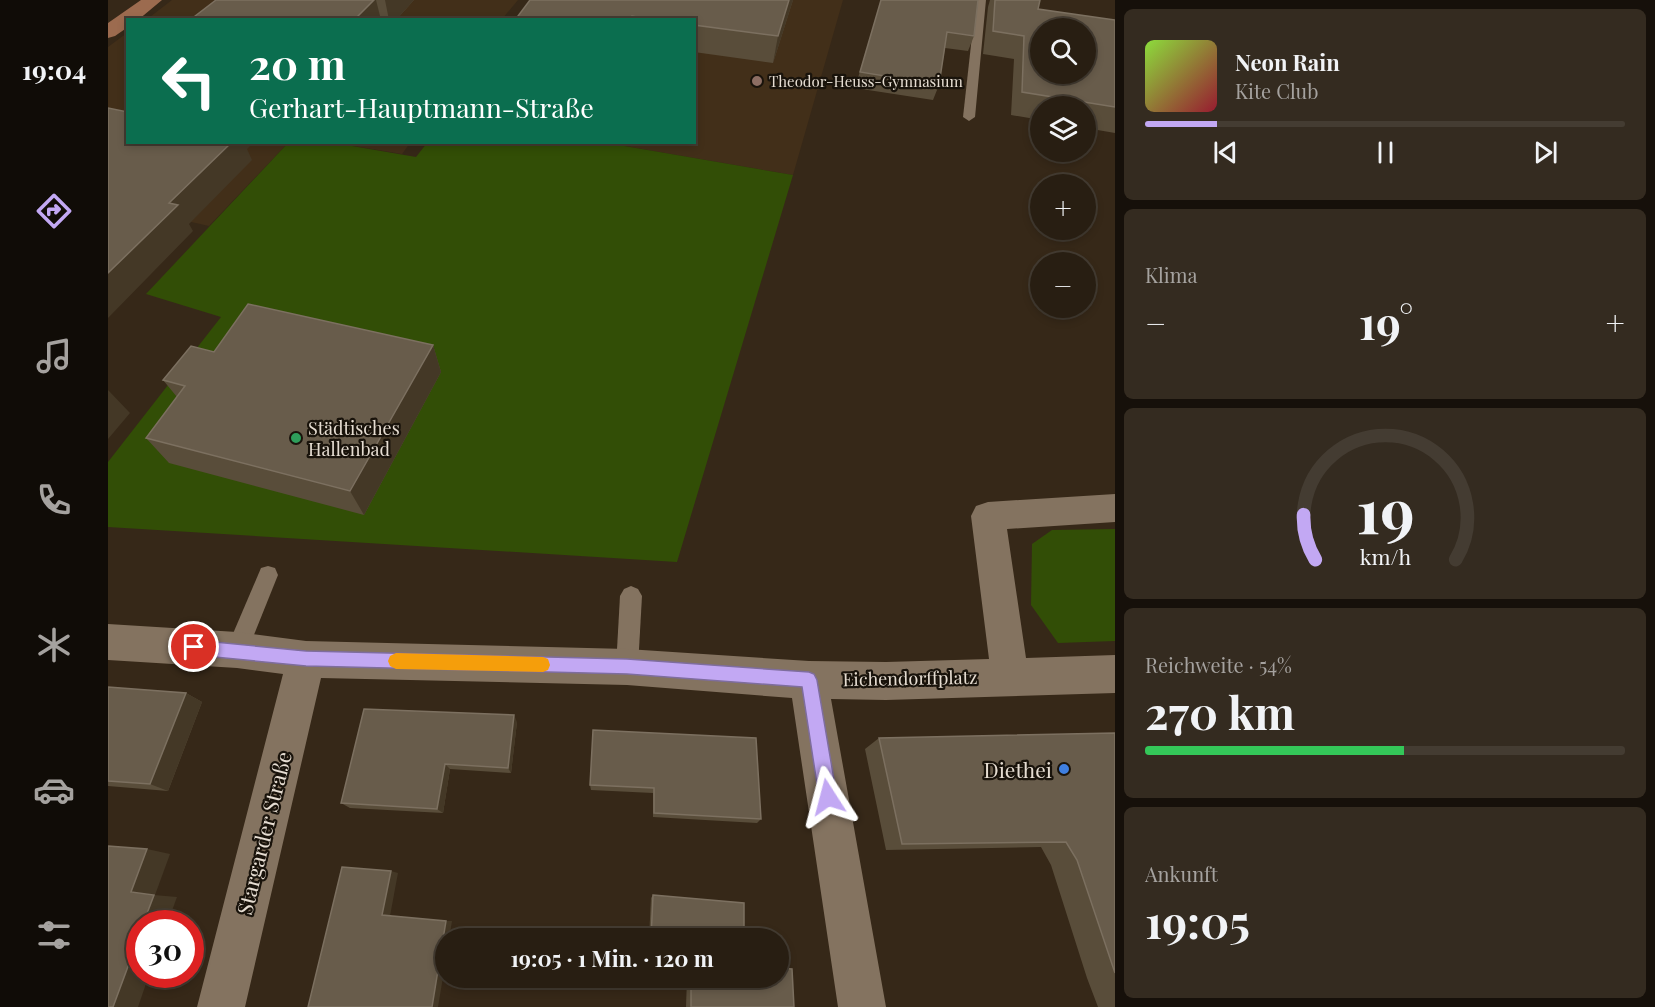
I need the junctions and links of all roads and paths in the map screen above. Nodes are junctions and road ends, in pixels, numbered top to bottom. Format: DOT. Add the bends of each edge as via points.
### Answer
graph roads {
  1 [pos="153,0"];
  2 [pos="981,0"];
  3 [pos="128,18"];
  4 [pos="126,19"];
  5 [pos="108,32"];
  6 [pos="969,117"];
  7 [pos="1115,508"];
  8 [pos="268,575"];
  9 [pos="631,596"];
  10 [pos="108,642"];
  11 [pos="237,650"];
  12 [pos="306,659"];
  13 [pos="627,667"];
  14 [pos="1115,674"];
  15 [pos="1010,676"];
  16 [pos="809,680"];
  17 [pos="220,1007"];
  18 [pos="862,1007"];
  1 -- 3 [label="main road"];
  2 -- 6 [label="lane"];
  4 -- 5 [label="main road"];
  7 -- 15 [label="street" via="988,516"];
  8 -- 11 [label="lane"];
  9 -- 13 [label="lane"];
  10 -- 11 [label="street, Eichendorffplatz"];
  11 -- 12 [label="street, Eichendorffplatz"];
  12 -- 13 [label="street, Eichendorffplatz"];
  12 -- 17 [label="street, Stargarder Straße"];
  13 -- 16 [label="street, Eichendorffplatz"];
  14 -- 15 [label="street, Eichendorffplatz"];
  15 -- 16 [label="street, Eichendorffplatz"];
  16 -- 18 [label="street"];
}
